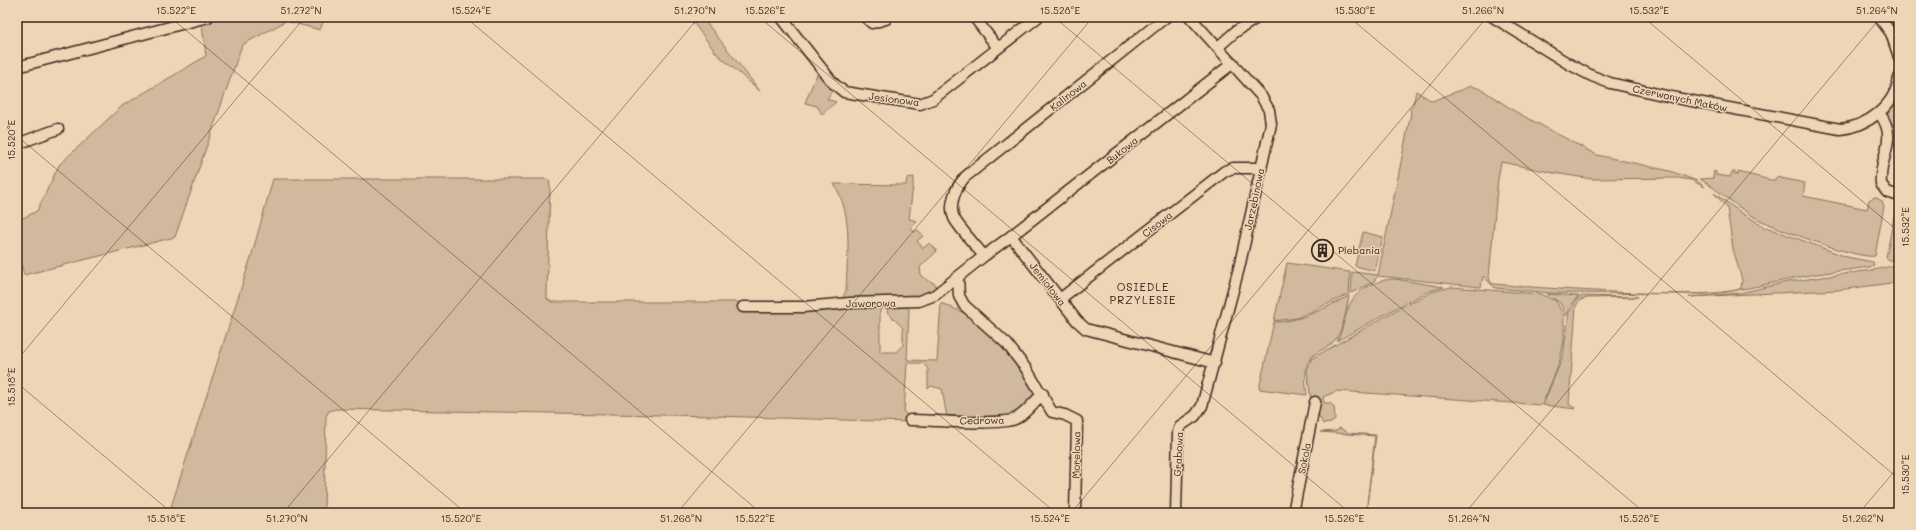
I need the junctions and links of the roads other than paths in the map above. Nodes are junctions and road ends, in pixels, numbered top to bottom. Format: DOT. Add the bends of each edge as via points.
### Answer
graph roads {
  1 [pos="208,17"];
  2 [pos="781,17"];
  3 [pos="865,17"];
  4 [pos="974,17"];
  5 [pos="1038,17"];
  6 [pos="1166,17"];
  7 [pos="1190,17"];
  8 [pos="1258,17"];
  9 [pos="1493,17"];
  10 [pos="1879,17"];
  11 [pos="886,19"];
  12 [pos="1218,47"];
  13 [pos="998,48"];
  14 [pos="1899,57"];
  15 [pos="1233,63"];
  16 [pos="17,67"];
  17 [pos="1899,78"];
  18 [pos="1879,113"];
  19 [pos="58,128"];
  20 [pos="17,144"];
  21 [pos="1261,168"];
  22 [pos="1899,196"];
  23 [pos="1011,236"];
  24 [pos="984,256"];
  25 [pos="958,277"];
  26 [pos="1060,299"];
  27 [pos="743,307"];
  28 [pos="1215,363"];
  29 [pos="1043,394"];
  30 [pos="1314,402"];
  31 [pos="1202,406"];
  32 [pos="910,420"];
  33 [pos="1075,513"];
  34 [pos="1176,513"];
  35 [pos="1293,513"];
  1 -- 16 [label="street"];
  2 -- 13 [label="street, Jesionowa" via="833,83 844,92 920,104 933,100"];
  3 -- 11 [label="street" via="872,23"];
  4 -- 13 [label="street"];
  5 -- 13 [label="street, Jesionowa"];
  6 -- 24 [label="street, Kalinowa" via="970,173 956,188 954,218"];
  7 -- 12 [label="street, Jarzębinowa"];
  8 -- 12 [label="street"];
  9 -- 18 [label="street, Czerwonych Maków" via="1592,76 1622,86 1840,129 1857,126"];
  10 -- 14 [label="street" via="1891,33"];
  12 -- 15 [label="street, Jarzębinowa"];
  15 -- 21 [label="street, Jarzębinowa" via="1261,96 1269,110 1271,124"];
  15 -- 23 [label="street, Bukowa"];
  17 -- 18 [label="street, Czerwonych Maków" via="1890,100"];
  18 -- 22 [label="street" via="1886,123 1889,136 1881,184 1887,192"];
  19 -- 20 [label="street"];
  21 -- 26 [label="street, Cisowa" via="1234,168 1225,171"];
  21 -- 28 [label="street, Jarzębinowa"];
  23 -- 24 [label="street"];
  23 -- 26 [label="street, Jemiołowa"];
  24 -- 25 [label="street, Jaworowa"];
  25 -- 27 [label="street, Jaworowa" via="930,297 914,302"];
  25 -- 29 [label="street" via="958,292 964,305 1007,344"];
  26 -- 28 [label="street, Jemiołowa" via="1077,321 1086,328"];
  28 -- 31 [label="street, Jarzębinowa"];
  29 -- 32 [label="street, Cedrowa" via="1015,419 996,422"];
  29 -- 33 [label="street, Morelowa" via="1052,412 1077,421"];
  30 -- 35 [label="street, Sokola"];
  31 -- 34 [label="street, Grabowa" via="1195,416 1180,426 1178,432"];
}
